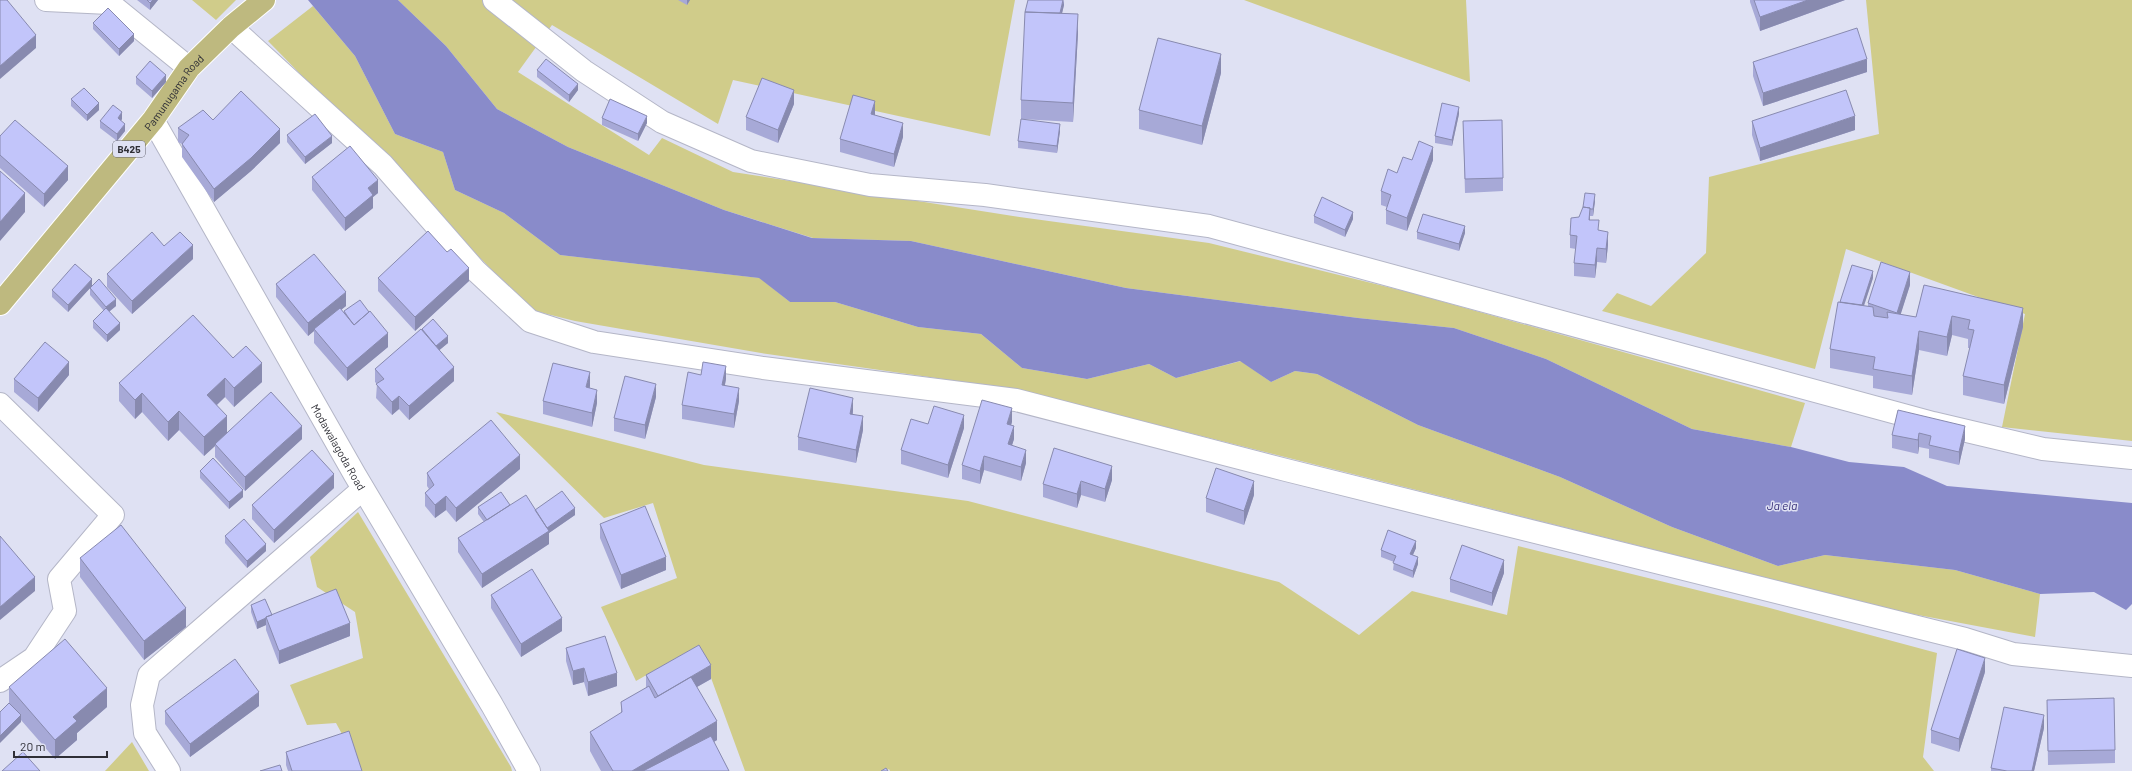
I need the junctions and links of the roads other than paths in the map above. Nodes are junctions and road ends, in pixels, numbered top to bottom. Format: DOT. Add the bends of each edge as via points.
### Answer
graph roads {
  1 [pos="46,0"];
  2 [pos="264,0"];
  3 [pos="494,0"];
  4 [pos="231,27"];
  5 [pos="189,68"];
  6 [pos="153,120"];
  7 [pos="0,304"];
  8 [pos="0,404"];
  9 [pos="2132,458"];
  10 [pos="363,489"];
  11 [pos="2132,666"];
  12 [pos="0,681"];
  13 [pos="169,771"];
  14 [pos="529,771"];
  1 -- 5 [label="street" via="109,3"];
  2 -- 4 [label="main road, Pamunugama Road / B425"];
  3 -- 9 [label="street" via="584,71 662,122 752,161 870,185 985,195 1209,226 1933,423 2044,449"];
  4 -- 5 [label="main road, Pamunugama Road / B425"];
  4 -- 11 [label="street" via="382,165 475,270 530,321 594,342 771,369 1016,400 1286,470 1966,639 2013,654"];
  5 -- 6 [label="main road, Pamunugama Road / B425"];
  6 -- 7 [label="main road, Pamunugama Road / B425"];
  6 -- 10 [label="street, Modawalagoda Road"];
  8 -- 12 [label="street" via="113,515 59,579 65,611 34,658"];
  10 -- 13 [label="street" via="149,675 142,705 145,733"];
  10 -- 14 [label="street, Modawalagoda Road"];
}
